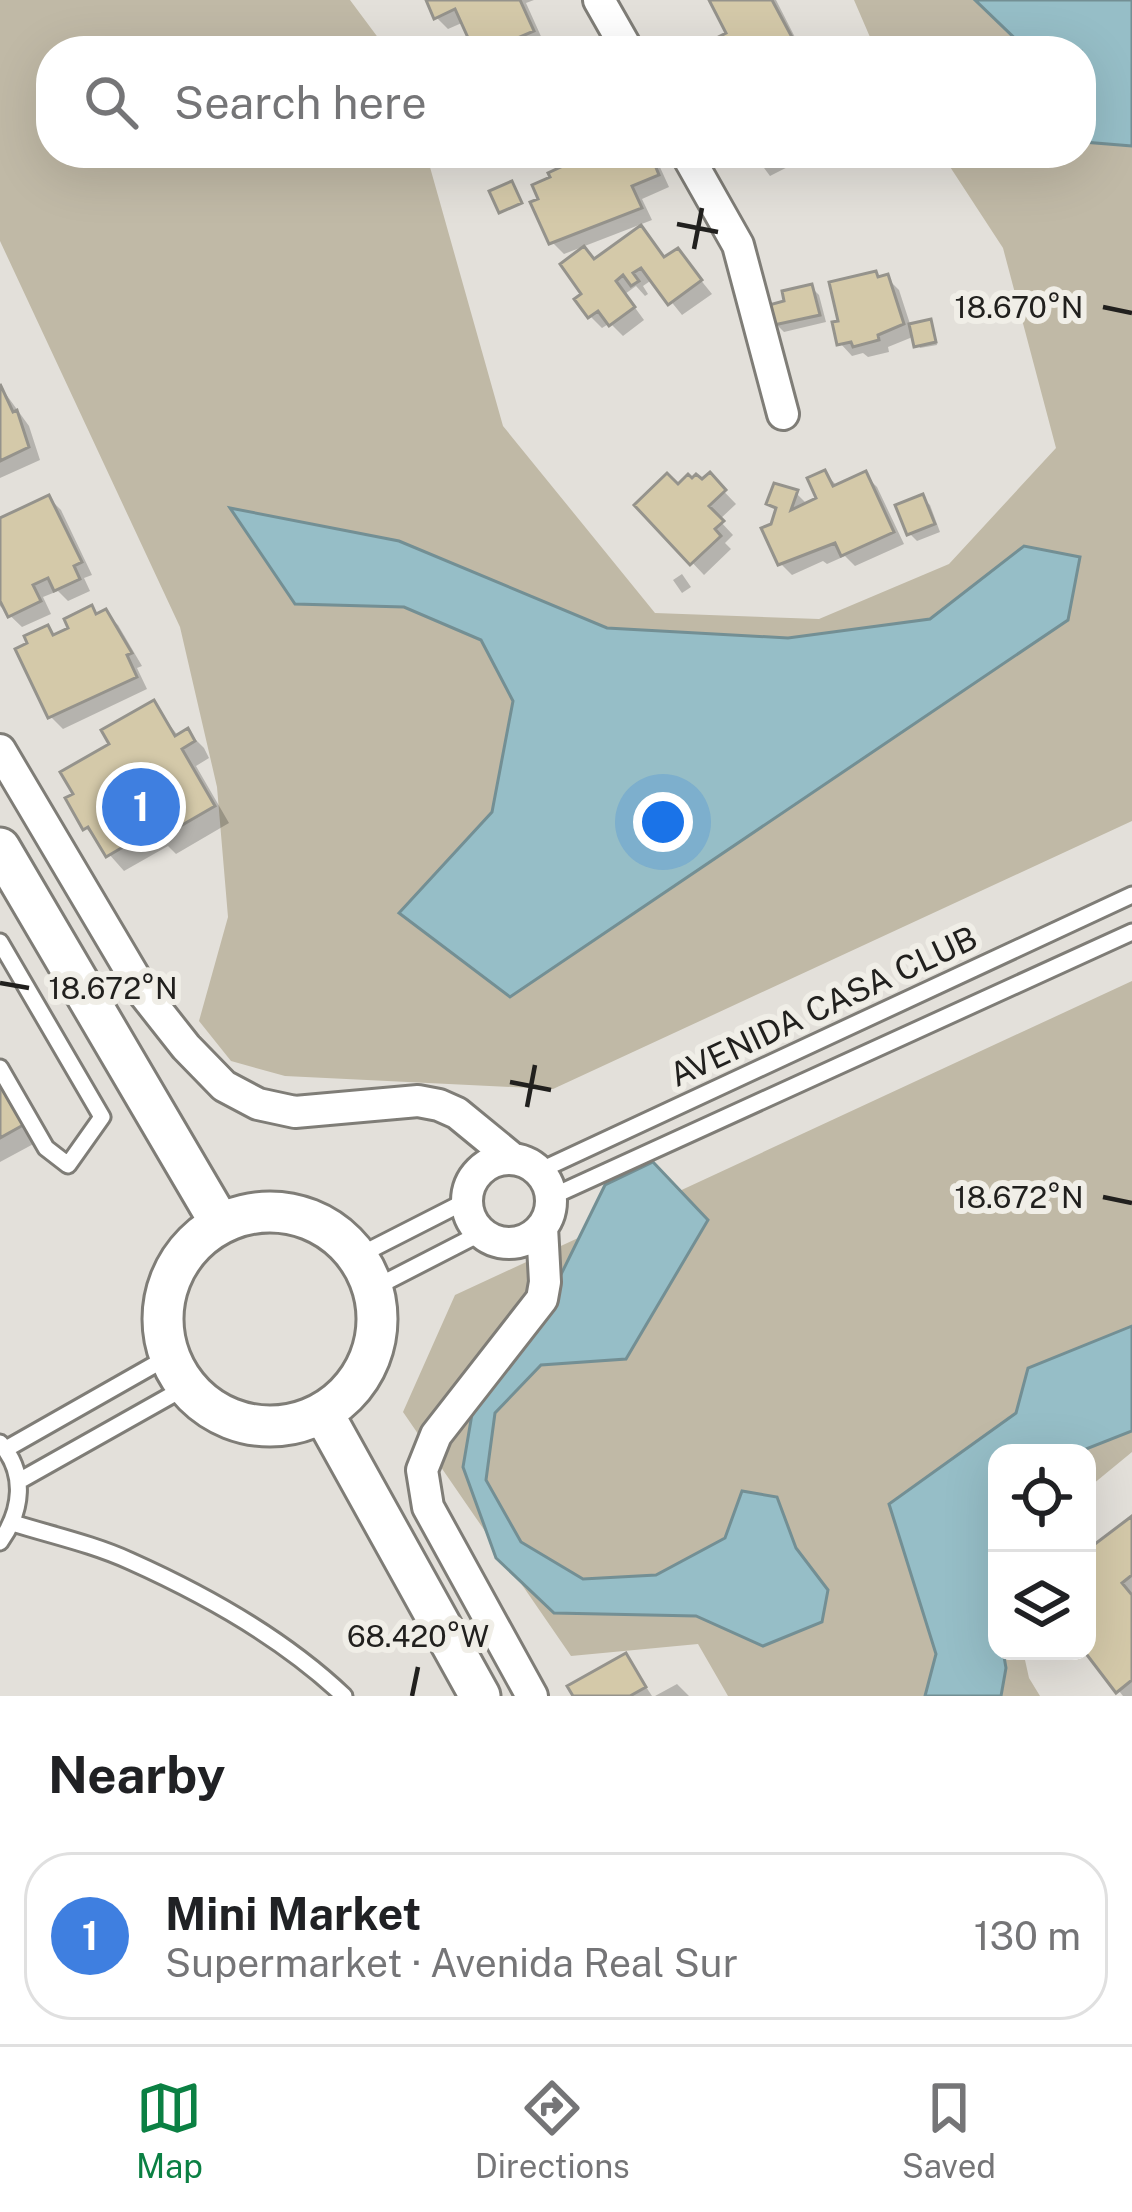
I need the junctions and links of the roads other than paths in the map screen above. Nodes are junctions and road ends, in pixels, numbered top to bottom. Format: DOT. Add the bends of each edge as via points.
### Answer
graph roads {
  1 [pos="599,0"];
  2 [pos="619,36"];
  3 [pos="694,168"];
  4 [pos="783,415"];
  5 [pos="0,750"];
  6 [pos="0,848"];
  7 [pos="10,880"];
  8 [pos="1132,895"];
  9 [pos="1132,932"];
  10 [pos="0,943"];
  11 [pos="0,1068"];
  12 [pos="474,1126"];
  13 [pos="479,1170"];
  14 [pos="536,1188"];
  15 [pos="466,1201"];
  16 [pos="220,1223"];
  17 [pos="481,1233"];
  18 [pos="512,1243"];
  19 [pos="544,1266"];
  20 [pos="366,1272"];
  21 [pos="177,1372"];
  22 [pos="323,1413"];
  23 [pos="3,1446"];
  24 [pos="19,1481"];
  25 [pos="13,1523"];
  26 [pos="0,1542"];
  27 [pos="344,1696"];
  28 [pos="480,1696"];
  29 [pos="532,1696"];
  1 -- 2 [label="street"];
  3 -- 4 [label="street" via="738,245"];
  5 -- 12 [label="street" via="145,995 224,1086 296,1112 418,1101"];
  6 -- 7 [label="street"];
  7 -- 16 [label="street"];
  8 -- 14 [label="lane, AVENIDA CASA CLUB"];
  9 -- 14 [label="lane, AVENIDA CASA CLUB"];
  10 -- 11 [label="lane" via="102,1118 68,1165 46,1148"];
  12 -- 13 [label="street"];
  12 -- 14 [label="street"];
  13 -- 14 [label="street" via="489,1163"];
  13 -- 15 [label="street"];
  14 -- 18 [label="street" via="529,1238"];
  14 -- 19 [label="street"];
  15 -- 17 [label="street"];
  15 -- 20 [label="lane"];
  16 -- 20 [label="street" via="250,1213 295,1215 337,1234"];
  16 -- 21 [label="street" via="194,1241 170,1280 161,1327"];
  17 -- 18 [label="street"];
  17 -- 20 [label="lane"];
  18 -- 19 [label="street"];
  19 -- 29 [label="street" via="535,1313 436,1435 422,1470 428,1507"];
  20 -- 22 [label="street" via="378,1317 375,1346 355,1384"];
  21 -- 22 [label="street" via="208,1408 235,1421 265,1427"];
  21 -- 23 [label="lane"];
  21 -- 24 [label="lane"];
  22 -- 28 [label="street"];
  23 -- 24 [label="lane"];
  24 -- 25 [label="lane"];
  25 -- 26 [label="lane"];
  25 -- 27 [label="lane" via="126,1559 231,1613"];
}
